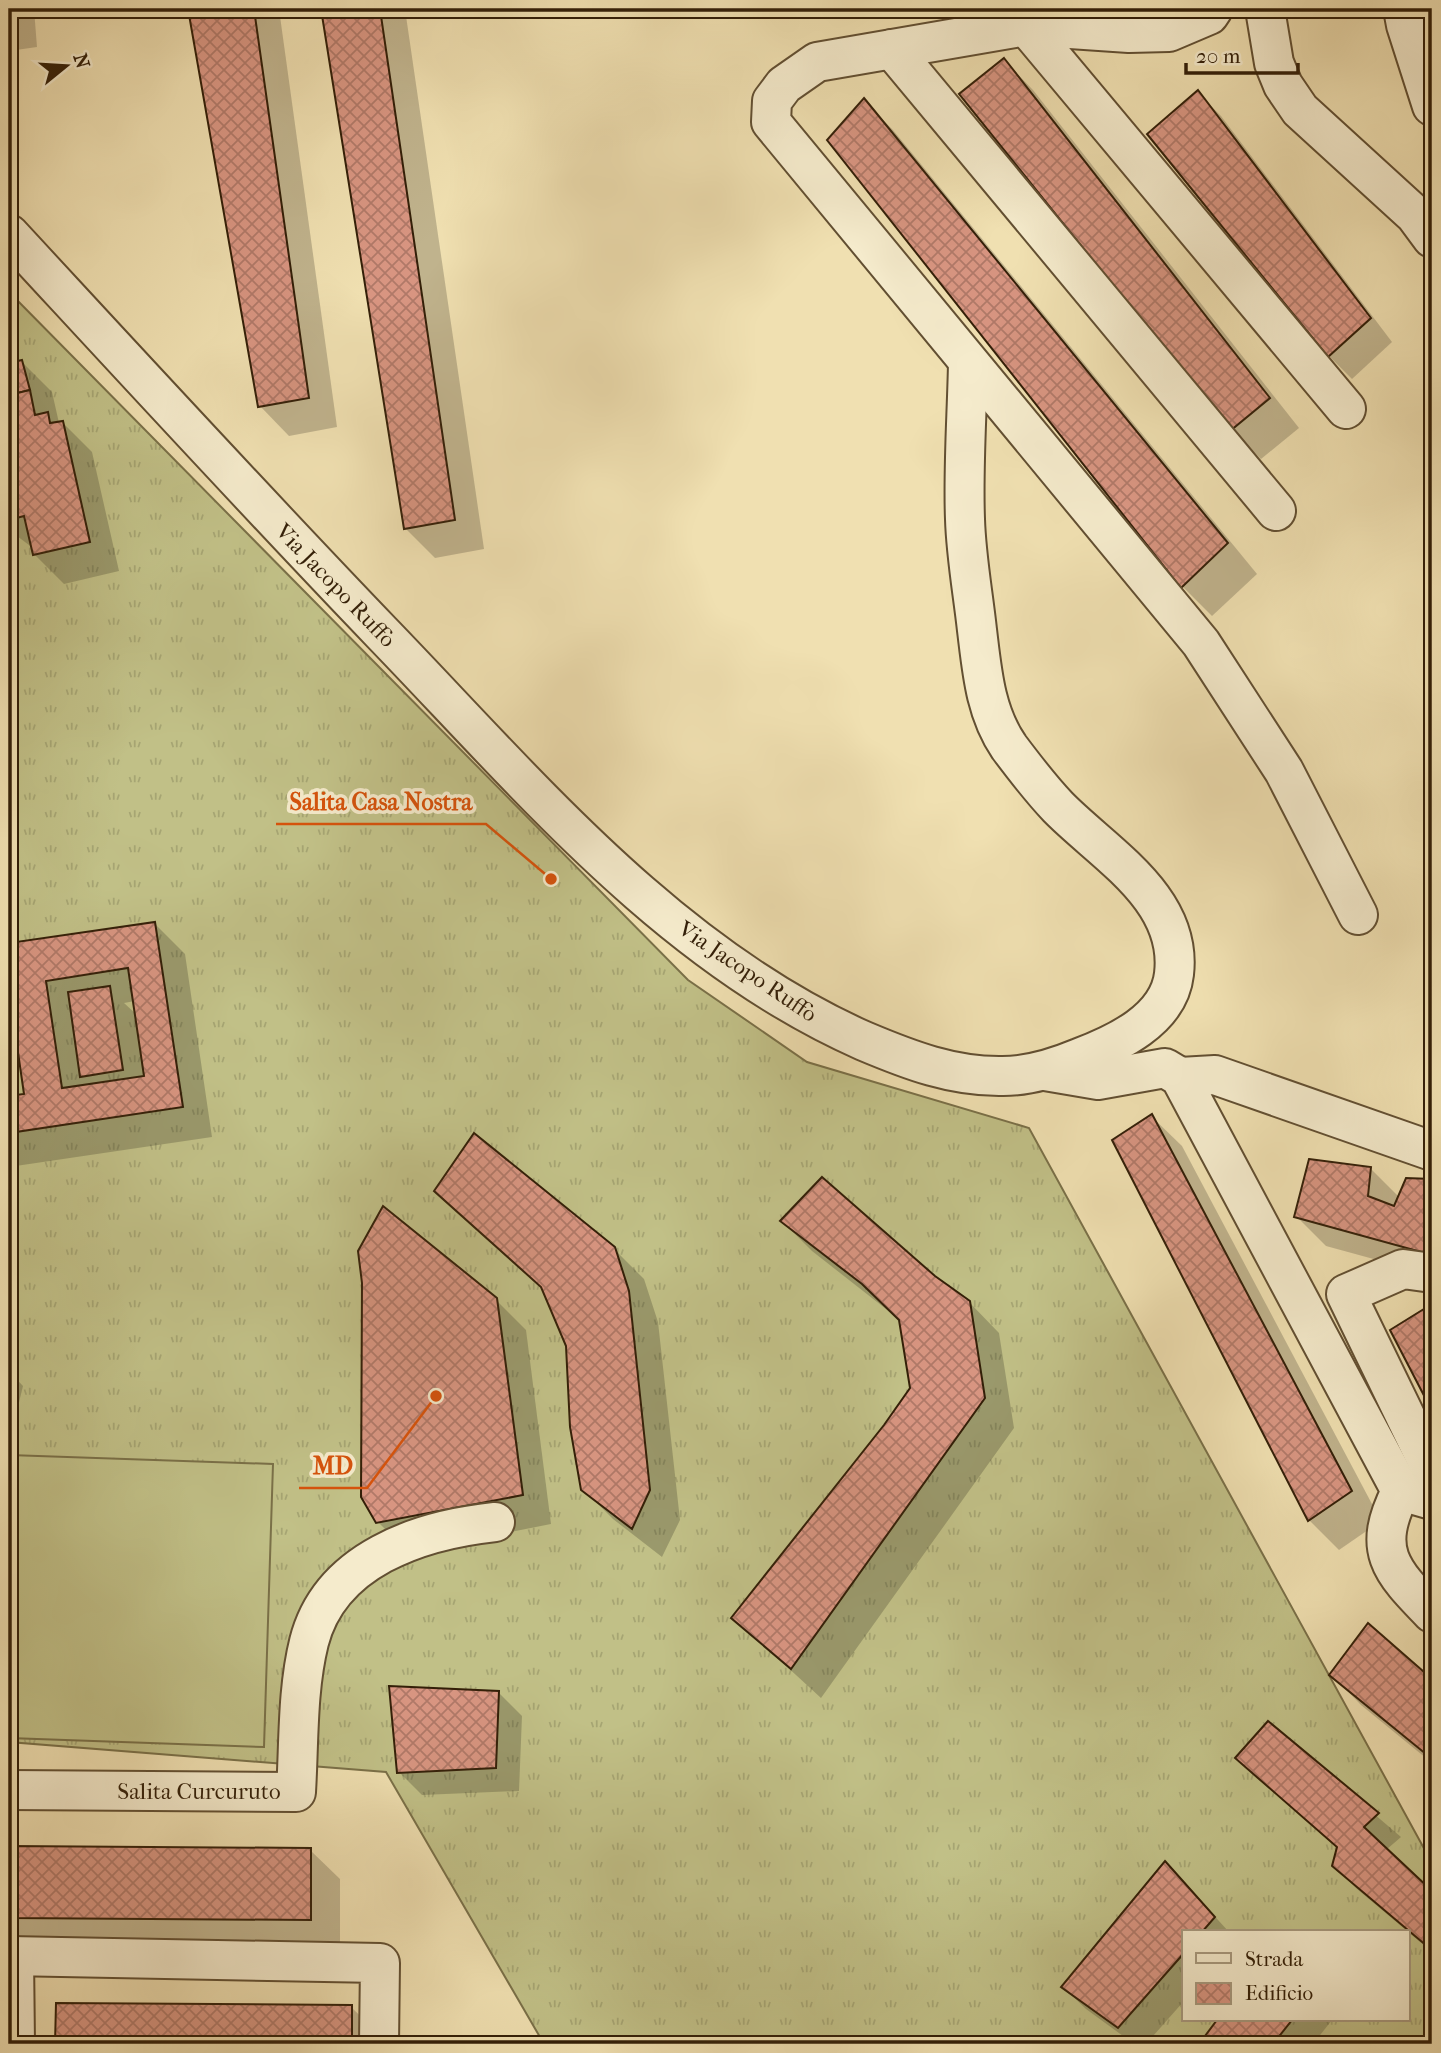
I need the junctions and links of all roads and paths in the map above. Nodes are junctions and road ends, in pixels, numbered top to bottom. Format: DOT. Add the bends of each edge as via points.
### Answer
graph roads {
  1 [pos="1213,9"];
  2 [pos="1265,9"];
  3 [pos="1404,9"];
  4 [pos="1026,26"];
  5 [pos="892,49"];
  6 [pos="1432,106"];
  7 [pos="9,234"];
  8 [pos="1432,238"];
  9 [pos="968,363"];
  10 [pos="1346,409"];
  11 [pos="1276,511"];
  12 [pos="1358,915"];
  13 [pos="1044,1070"];
  14 [pos="1180,1077"];
  15 [pos="1432,1151"];
  16 [pos="1432,1273"];
  17 [pos="1432,1466"];
  18 [pos="1417,1495"];
  19 [pos="495,1522"];
  20 [pos="1432,1613"];
  21 [pos="9,1790"];
  22 [pos="11,1956"];
  23 [pos="15,2044"];
  24 [pos="379,2044"];
  1 -- 4 [label="street" via="1169,32"];
  2 -- 8 [label="street" via="1274,63 1300,110 1415,215"];
  3 -- 6 [label="street"];
  4 -- 5 [label="street"];
  4 -- 10 [label="street"];
  5 -- 9 [label="street" via="817,62 800,71 772,102 771,122"];
  5 -- 11 [label="street"];
  7 -- 13 [label="street, Via Jacopo Ruffo" via="554,813 659,910 771,991 831,1026 884,1049 939,1070 973,1075 1009,1076"];
  9 -- 12 [label="street" via="1201,643 1284,771"];
  9 -- 13 [label="street, Via Jacopo Ruffo" via="965,525 983,676 995,724 1057,806 1143,887 1170,932 1174,955 1174,978 1163,1004 1150,1018 1095,1051"];
  13 -- 14 [label="street" via="1098,1080 1165,1068"];
  14 -- 15 [label="street" via="1215,1075"];
  14 -- 18 [label="street"];
  16 -- 17 [label="street" via="1403,1269 1346,1294"];
  18 -- 20 [label="street" via="1387,1523 1385,1551 1400,1580"];
  19 -- 21 [label="street, Salita Curcuruto" via="429,1533 393,1547 364,1563 320,1611 302,1678 296,1792"];
  22 -- 23 [label="street"];
  22 -- 24 [label="street" via="380,1962"];
}
